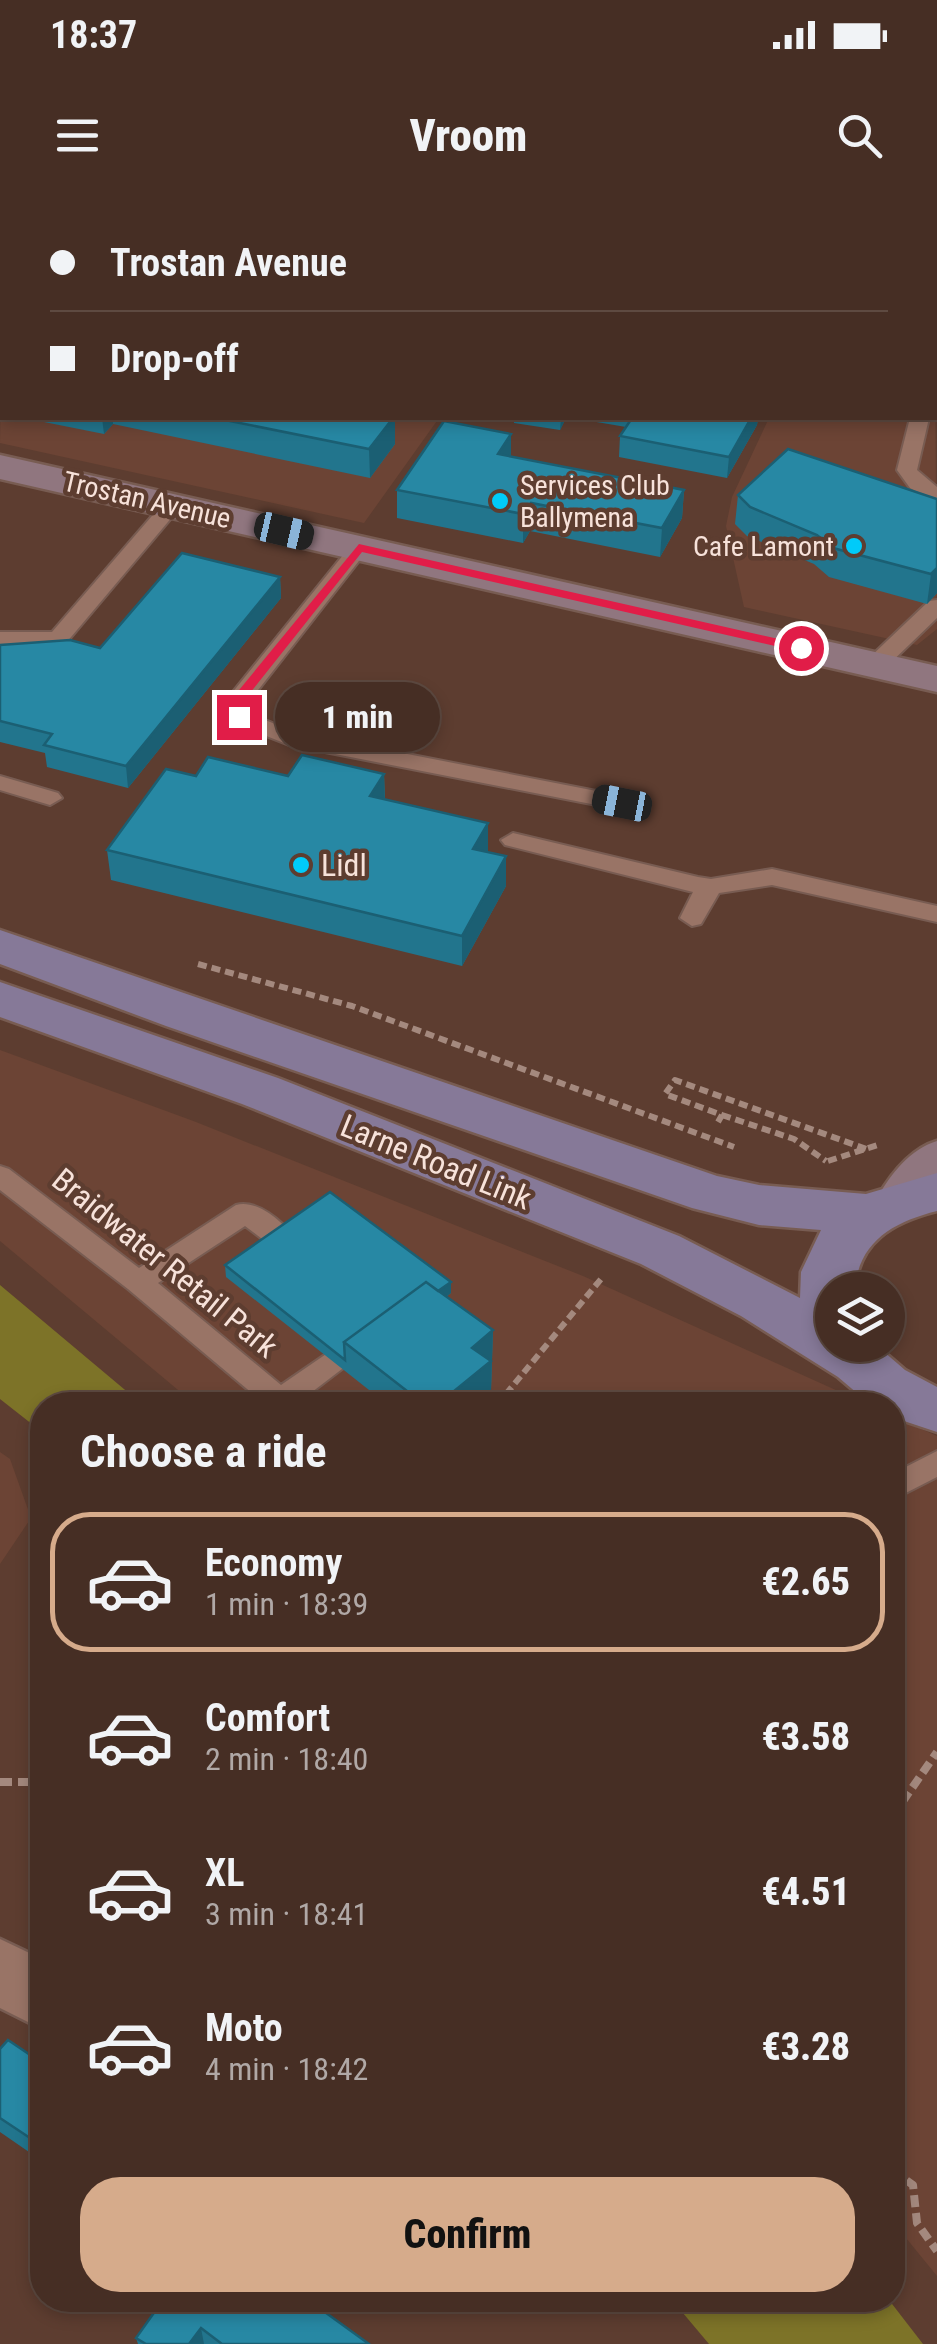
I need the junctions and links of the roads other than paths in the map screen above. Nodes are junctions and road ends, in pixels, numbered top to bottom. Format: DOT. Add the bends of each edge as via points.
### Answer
graph roads {
  1 [pos="919,420"];
  2 [pos="0,467"];
  3 [pos="937,496"];
  4 [pos="171,506"];
  5 [pos="359,548"];
  6 [pos="937,606"];
  7 [pos="0,638"];
  8 [pos="875,665"];
  9 [pos="937,679"];
  10 [pos="0,783"];
  11 [pos="50,798"];
  12 [pos="622,803"];
  13 [pos="513,840"];
  14 [pos="711,887"];
  15 [pos="937,914"];
  16 [pos="692,918"];
  17 [pos="0,946"];
  18 [pos="0,998"];
  19 [pos="0,1176"];
  20 [pos="912,1191"];
  21 [pos="280,1238"];
  22 [pos="827,1272"];
  23 [pos="138,1282"];
  24 [pos="815,1337"];
  25 [pos="332,1361"];
  26 [pos="853,1362"];
  27 [pos="271,1392"];
  28 [pos="297,1392"];
  29 [pos="897,1392"];
  30 [pos="905,1396"];
  31 [pos="937,1410"];
  32 [pos="937,1463"];
  33 [pos="905,1481"];
  34 [pos="0,1970"];
  35 [pos="30,1990"];
  1 -- 3 [label="lane" via="907,470"];
  2 -- 4 [label="street, Trostan Avenue"];
  4 -- 5 [label="street, Trostan Avenue"];
  4 -- 7 [label="lane" via="58,638"];
  5 -- 8 [label="street, Trostan Avenue"];
  5 -- 12 [label="lane" via="240,698 239,717 289,738"];
  6 -- 8 [label="lane"];
  8 -- 9 [label="street, Trostan Avenue"];
  10 -- 11 [label="lane"];
  13 -- 14 [label="lane"];
  14 -- 15 [label="lane" via="772,878"];
  14 -- 16 [label="lane"];
  17 -- 20 [label="main road, Larne Road Link" via="711,1194 759,1205"];
  18 -- 24 [label="main road, Larne Road Link" via="260,1091 660,1250"];
  19 -- 23 [label="lane, Braidwater Retail Park"];
  20 -- 22 [label="main road" via="844,1236"];
  21 -- 23 [label="lane" via="246,1212"];
  23 -- 27 [label="lane, Braidwater Retail Park"];
  25 -- 28 [label="lane"];
  26 -- 29 [label="main road, Larne Road Link"];
  30 -- 31 [label="main road, Larne Road Link"];
  32 -- 33 [label="lane"];
  34 -- 35 [label="street"];
}
